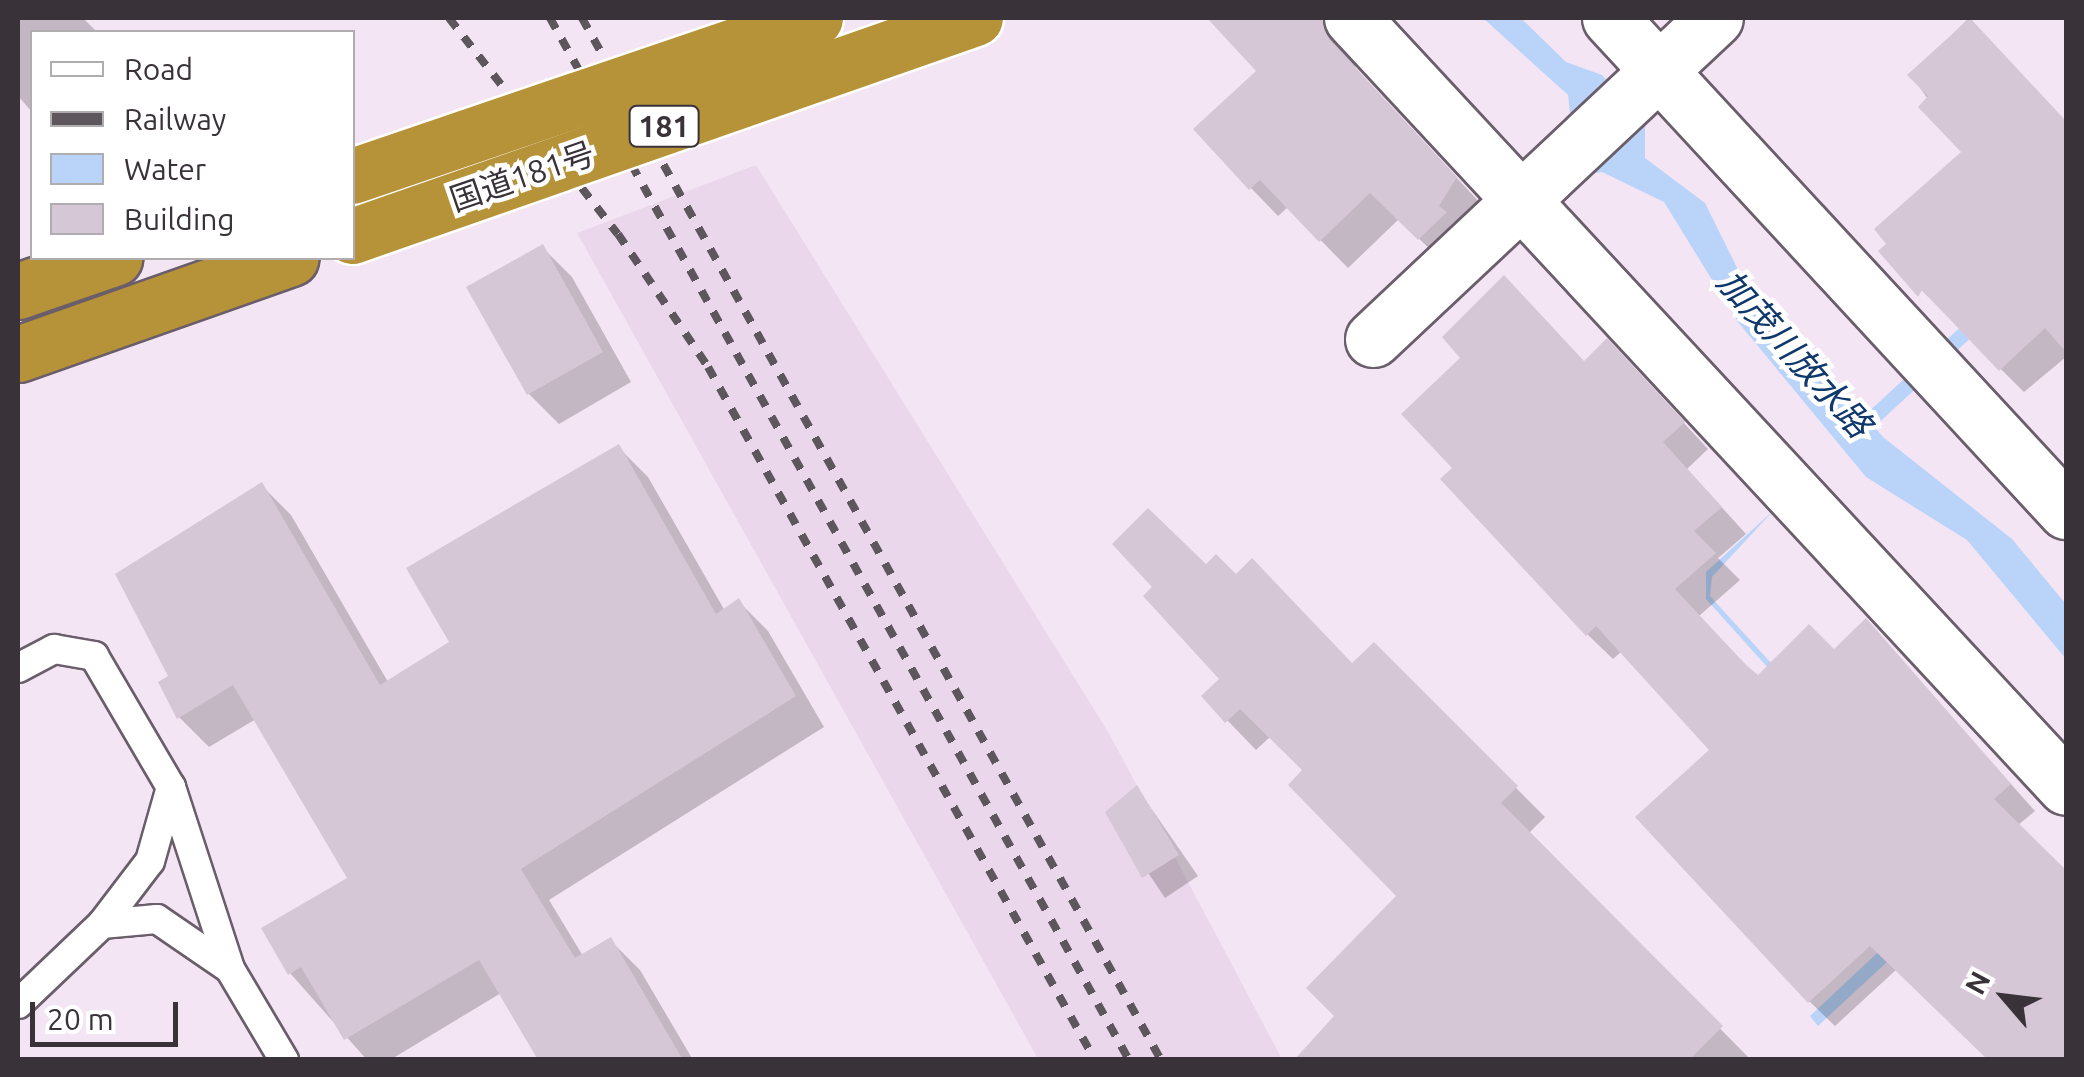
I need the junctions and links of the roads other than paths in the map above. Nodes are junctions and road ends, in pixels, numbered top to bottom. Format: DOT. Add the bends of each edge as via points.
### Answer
graph roads {
  1 [pos="815,18"];
  2 [pos="976,18"];
  3 [pos="1352,18"];
  4 [pos="1610,18"];
  5 [pos="1715,18"];
  6 [pos="1653,75"];
  7 [pos="355,175"];
  8 [pos="1530,186"];
  9 [pos="355,235"];
  10 [pos="108,260"];
  11 [pos="285,260"];
  12 [pos="18,290"];
  13 [pos="1373,339"];
  14 [pos="18,354"];
  15 [pos="2066,511"];
  16 [pos="18,668"];
  17 [pos="172,786"];
  18 [pos="2066,786"];
  19 [pos="102,924"];
  20 [pos="230,970"];
  21 [pos="18,1004"];
  22 [pos="284,1060"];
  1 -- 7 [label="highway, 国道181号 / 181, bridge"];
  2 -- 9 [label="highway, 国道181号 / 181, bridge"];
  3 -- 8 [label="street"];
  4 -- 6 [label="street"];
  5 -- 6 [label="street"];
  6 -- 8 [label="street"];
  6 -- 15 [label="street"];
  8 -- 13 [label="street"];
  8 -- 18 [label="street"];
  10 -- 12 [label="highway"];
  11 -- 14 [label="highway"];
  16 -- 17 [label="lane" via="54,648 94,656"];
  17 -- 19 [label="lane" via="150,861"];
  17 -- 20 [label="lane"];
  19 -- 20 [label="lane" via="157,919"];
  19 -- 21 [label="lane"];
  20 -- 22 [label="lane"];
}
